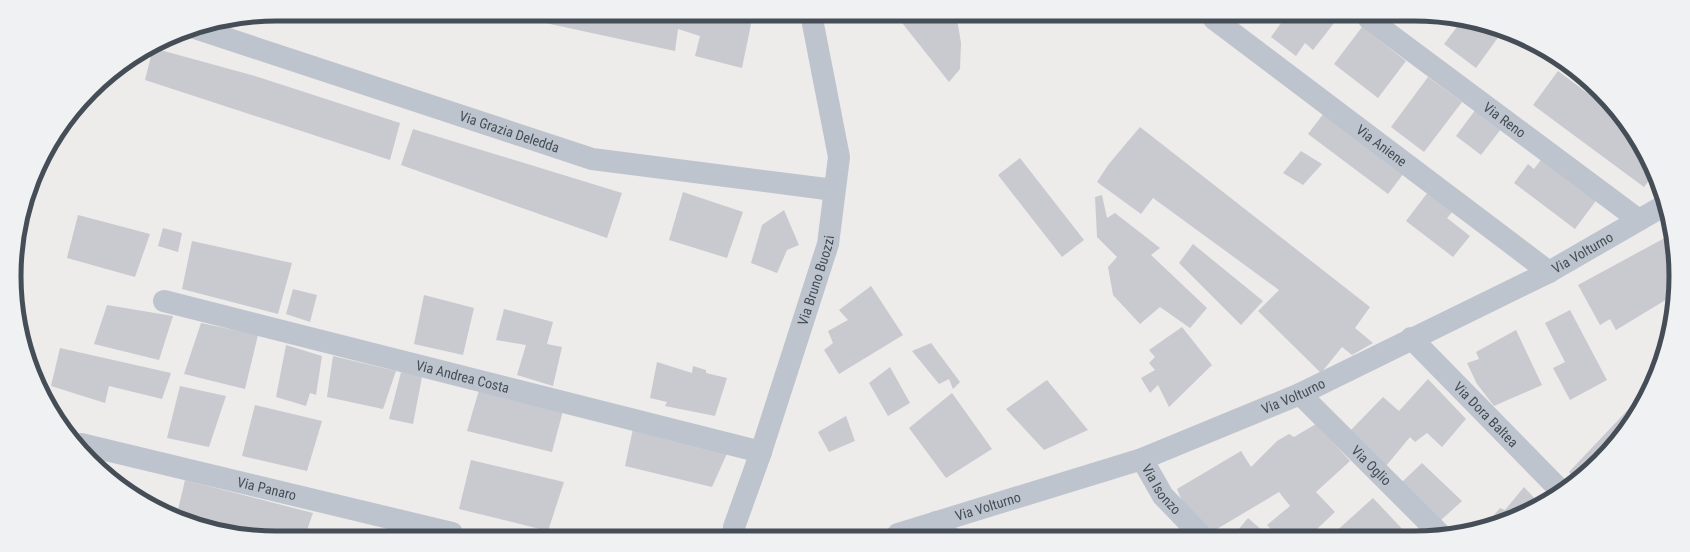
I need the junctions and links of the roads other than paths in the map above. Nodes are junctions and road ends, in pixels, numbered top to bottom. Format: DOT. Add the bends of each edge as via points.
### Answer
graph roads {
  1 [pos="812,21"];
  2 [pos="1217,21"];
  3 [pos="1372,21"];
  4 [pos="205,31"];
  5 [pos="834,190"];
  6 [pos="1659,208"];
  7 [pos="1639,220"];
  8 [pos="1549,272"];
  9 [pos="164,301"];
  10 [pos="1411,338"];
  11 [pos="1300,394"];
  12 [pos="85,445"];
  13 [pos="761,452"];
  14 [pos="1142,459"];
  15 [pos="1557,487"];
  16 [pos="942,528"];
  17 [pos="1436,530"];
  18 [pos="444,531"];
  19 [pos="734,531"];
  20 [pos="920,531"];
  21 [pos="1197,531"];
  1 -- 5 [label="street, Via Bruno Buozzi" via="838,157"];
  2 -- 8 [label="street, Via Aniene"];
  3 -- 7 [label="street, Via Reno"];
  4 -- 5 [label="street, Via Grazia Deledda" via="592,159"];
  5 -- 13 [label="street, Via Bruno Buozzi" via="828,244"];
  6 -- 7 [label="street, Via Volturno"];
  7 -- 8 [label="street, Via Volturno"];
  8 -- 10 [label="street, Via Volturno"];
  9 -- 13 [label="street, Via Andrea Costa"];
  10 -- 11 [label="street, Via Volturno"];
  10 -- 15 [label="street, Via Dora Baltea"];
  11 -- 14 [label="street, Via Volturno"];
  11 -- 17 [label="street, Via Oglio"];
  12 -- 18 [label="street, Via Panaro"];
  13 -- 19 [label="street, Via Bruno Buozzi"];
  14 -- 16 [label="street, Via Volturno"];
  14 -- 21 [label="street, Via Isonzo" via="1162,496"];
  16 -- 20 [label="street, Via Volturno"];
}
